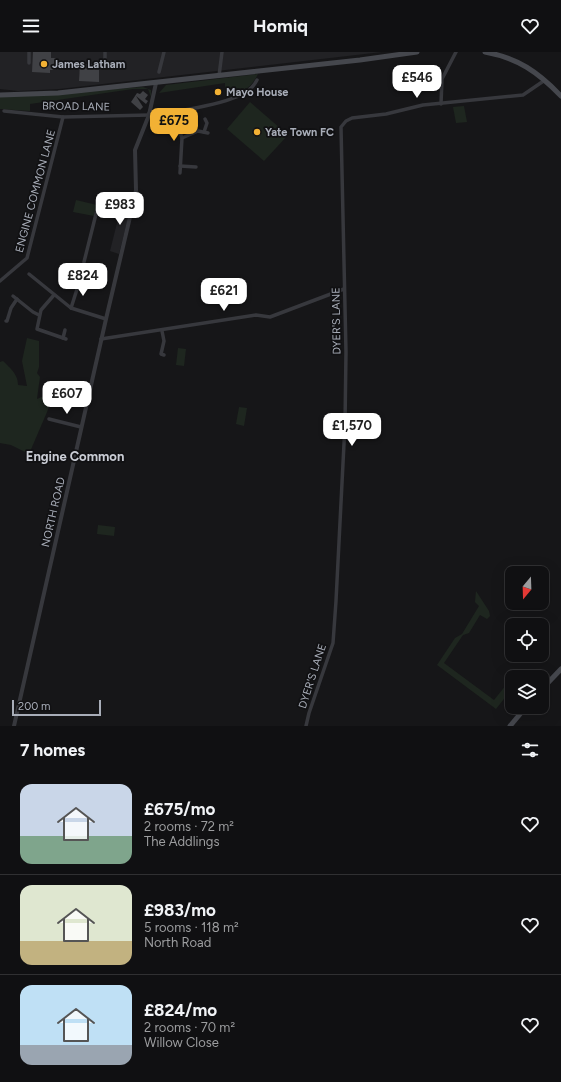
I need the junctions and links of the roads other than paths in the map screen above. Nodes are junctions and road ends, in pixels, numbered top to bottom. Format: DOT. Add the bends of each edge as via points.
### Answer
graph roads {
  1 [pos="29,52"];
  2 [pos="105,52"];
  3 [pos="164,52"];
  4 [pos="222,52"];
  5 [pos="414,52"];
  6 [pos="456,52"];
  7 [pos="485,52"];
  8 [pos="500,54"];
  9 [pos="29,63"];
  10 [pos="105,64"];
  11 [pos="159,72"];
  12 [pos="219,76"];
  13 [pos="257,80"];
  14 [pos="546,80"];
  15 [pos="156,83"];
  16 [pos="146,84"];
  17 [pos="154,93"];
  18 [pos="0,95"];
  19 [pos="561,96"];
  20 [pos="441,104"];
  21 [pos="4,111"];
  22 [pos="173,111"];
  23 [pos="149,114"];
  24 [pos="63,116"];
  25 [pos="205,119"];
  26 [pos="182,138"];
  27 [pos="180,166"];
  28 [pos="196,167"];
  29 [pos="180,173"];
  30 [pos="131,213"];
  31 [pos="84,262"];
  32 [pos="29,274"];
  33 [pos="0,281"];
  34 [pos="70,282"];
  35 [pos="344,289"];
  36 [pos="54,295"];
  37 [pos="14,296"];
  38 [pos="17,299"];
  39 [pos="70,308"];
  40 [pos="39,315"];
  41 [pos="106,319"];
  42 [pos="6,321"];
  43 [pos="65,330"];
  44 [pos="162,331"];
  45 [pos="101,339"];
  46 [pos="164,355"];
  47 [pos="49,419"];
  48 [pos="81,426"];
  49 [pos="561,669"];
  50 [pos="549,682"];
  51 [pos="520,714"];
  52 [pos="14,726"];
  53 [pos="306,726"];
  54 [pos="510,726"];
  1 -- 9 [label="street"];
  2 -- 10 [label="street"];
  3 -- 11 [label="street"];
  4 -- 12 [label="street"];
  5 -- 12 [label="main road" via="398,56"];
  6 -- 20 [label="street" via="442,79"];
  7 -- 8 [label="main road"];
  8 -- 14 [label="main road" via="529,68"];
  12 -- 15 [label="main road"];
  13 -- 22 [label="street, BROAD LANE" via="240,96 197,108"];
  14 -- 19 [label="main road"];
  14 -- 20 [label="street, DYER'S LANE" via="523,95"];
  15 -- 16 [label="main road"];
  15 -- 17 [label="street, NORTH ROAD"];
  16 -- 17 [label="street"];
  16 -- 18 [label="main road" via="58,93"];
  17 -- 23 [label="street, NORTH ROAD"];
  20 -- 35 [label="street, DYER'S LANE" via="358,117 343,123 340,131"];
  21 -- 24 [label="street, BROAD LANE"];
  22 -- 23 [label="street, BROAD LANE"];
  22 -- 26 [label="street"];
  23 -- 24 [label="street, BROAD LANE"];
  23 -- 30 [label="street, NORTH ROAD" via="135,150 136,190"];
  24 -- 33 [label="street, ENGINE COMMON LANE" via="28,254 25,261"];
  25 -- 26 [label="street" via="206,133 192,133"];
  26 -- 27 [label="street"];
  27 -- 28 [label="street"];
  27 -- 29 [label="street"];
  30 -- 31 [label="street" via="98,206"];
  30 -- 41 [label="street, NORTH ROAD"];
  32 -- 36 [label="street"];
  34 -- 39 [label="street" via="79,282"];
  35 -- 44 [label="street" via="270,317 256,315"];
  35 -- 53 [label="street, DYER'S LANE" via="345,424 333,643"];
  36 -- 39 [label="street"];
  36 -- 40 [label="street"];
  37 -- 38 [label="street"];
  38 -- 40 [label="street"];
  38 -- 42 [label="street"];
  39 -- 41 [label="street"];
  40 -- 43 [label="street" via="39,331 64,338"];
  41 -- 45 [label="street, NORTH ROAD"];
  44 -- 45 [label="street"];
  44 -- 46 [label="street" via="164,341 161,354"];
  45 -- 48 [label="street, NORTH ROAD"];
  47 -- 48 [label="street"];
  48 -- 52 [label="street, NORTH ROAD"];
  49 -- 50 [label="main road"];
  51 -- 54 [label="main road"];
}
